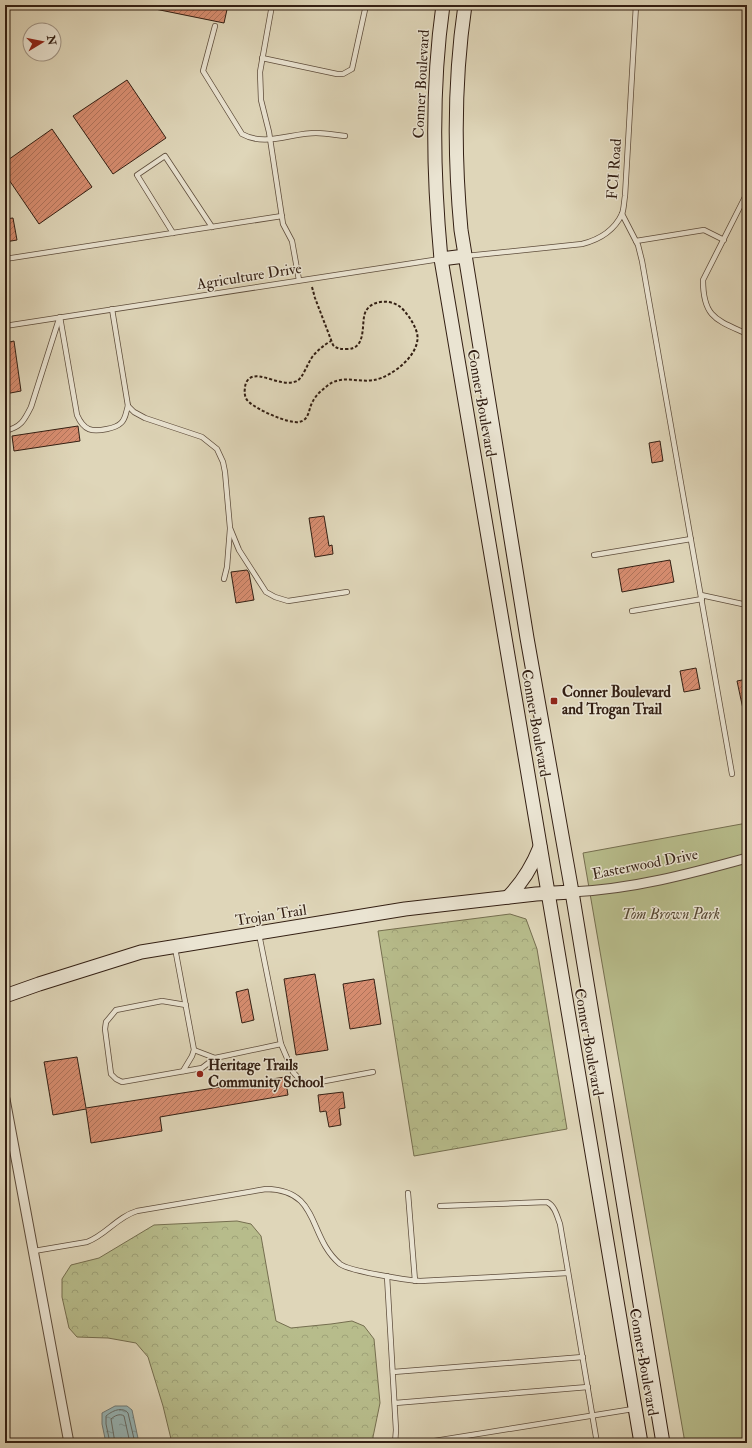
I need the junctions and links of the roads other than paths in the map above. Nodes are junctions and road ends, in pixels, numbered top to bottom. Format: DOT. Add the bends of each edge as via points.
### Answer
graph roads {
  1 [pos="272,5"];
  2 [pos="366,5"];
  3 [pos="442,5"];
  4 [pos="465,5"];
  5 [pos="636,5"];
  6 [pos="741,5"];
  7 [pos="747,9"];
  8 [pos="215,26"];
  9 [pos="262,58"];
  10 [pos="345,136"];
  11 [pos="270,139"];
  12 [pos="747,193"];
  13 [pos="622,214"];
  14 [pos="282,216"];
  15 [pos="212,227"];
  16 [pos="173,233"];
  17 [pos="724,240"];
  18 [pos="636,241"];
  19 [pos="465,256"];
  20 [pos="5,258"];
  21 [pos="441,259"];
  22 [pos="299,280"];
  23 [pos="112,309"];
  24 [pos="60,317"];
  25 [pos="5,326"];
  26 [pos="747,334"];
  27 [pos="128,406"];
  28 [pos="5,431"];
  29 [pos="230,528"];
  30 [pos="691,538"];
  31 [pos="594,555"];
  32 [pos="224,579"];
  33 [pos="347,592"];
  34 [pos="701,597"];
  35 [pos="747,605"];
  36 [pos="632,611"];
  37 [pos="732,774"];
  38 [pos="540,847"];
  39 [pos="747,858"];
  40 [pos="572,892"];
  41 [pos="548,893"];
  42 [pos="508,897"];
  43 [pos="259,933"];
  44 [pos="175,946"];
  45 [pos="5,996"];
  46 [pos="186,1005"];
  47 [pos="281,1044"];
  48 [pos="194,1050"];
  49 [pos="215,1058"];
  50 [pos="183,1071"];
  51 [pos="373,1072"];
  52 [pos="5,1099"];
  53 [pos="408,1193"];
  54 [pos="440,1206"];
  55 [pos="34,1252"];
  56 [pos="568,1273"];
  57 [pos="387,1276"];
  58 [pos="414,1281"];
  59 [pos="583,1357"];
  60 [pos="393,1372"];
  61 [pos="588,1387"];
  62 [pos="395,1403"];
  63 [pos="657,1404"];
  64 [pos="635,1409"];
  65 [pos="592,1415"];
  66 [pos="69,1443"];
  67 [pos="395,1443"];
  68 [pos="422,1443"];
  69 [pos="597,1443"];
  70 [pos="641,1443"];
  71 [pos="663,1443"];
  1 -- 9 [label="lane"];
  2 -- 9 [label="lane" via="352,69 349,72 337,74"];
  3 -- 21 [label="main road, Conner Boulevard" via="434,123 436,205"];
  4 -- 19 [label="main road, Conner Boulevard" via="457,94 456,149 457,190"];
  5 -- 13 [label="lane, FCI Road"];
  6 -- 7 [label="lane"];
  8 -- 11 [label="lane" via="204,71 242,134 251,139"];
  9 -- 11 [label="lane" via="260,100"];
  10 -- 11 [label="lane" via="315,133"];
  11 -- 14 [label="lane"];
  12 -- 17 [label="lane"];
  13 -- 18 [label="lane"];
  13 -- 19 [label="lane, FCI Road" via="605,234 582,244"];
  14 -- 15 [label="lane"];
  14 -- 22 [label="lane" via="283,224 292,241"];
  15 -- 16 [label="lane"];
  15 -- 16 [label="lane" via="165,156 137,175"];
  16 -- 20 [label="lane"];
  17 -- 18 [label="lane" via="704,230"];
  17 -- 26 [label="lane" via="703,280 705,302 716,319"];
  18 -- 30 [label="lane" via="642,261"];
  19 -- 21 [label="main road"];
  19 -- 40 [label="main road, Conner Boulevard"];
  21 -- 22 [label="lane, Agriculture Drive"];
  21 -- 38 [label="main road, Conner Boulevard"];
  22 -- 23 [label="lane, Agriculture Drive"];
  23 -- 24 [label="lane, Agriculture Drive"];
  23 -- 27 [label="lane"];
  24 -- 25 [label="lane, Agriculture Drive"];
  24 -- 27 [label="lane" via="80,422 92,431 115,427 122,423"];
  24 -- 28 [label="lane" via="31,407 19,426"];
  27 -- 29 [label="lane" via="145,418 202,437 217,449 225,472"];
  29 -- 32 [label="lane"];
  29 -- 33 [label="lane" via="239,550 266,592 275,597 288,601"];
  30 -- 31 [label="lane"];
  30 -- 34 [label="lane"];
  34 -- 35 [label="lane"];
  34 -- 36 [label="lane"];
  34 -- 37 [label="lane"];
  38 -- 41 [label="main road, Conner Boulevard"];
  38 -- 42 [label="main road" via="524,880"];
  39 -- 40 [label="street, Easterwood Drive" via="673,878 626,887"];
  40 -- 41 [label="main road, Easterwood Drive"];
  40 -- 63 [label="main road, Conner Boulevard"];
  41 -- 42 [label="main road, Trojan Trail"];
  41 -- 64 [label="main road, Conner Boulevard"];
  42 -- 43 [label="main road, Trojan Trail" via="405,909"];
  43 -- 44 [label="main road, Trojan Trail"];
  43 -- 47 [label="lane"];
  44 -- 45 [label="main road, Trojan Trail" via="141,952"];
  44 -- 46 [label="lane"];
  46 -- 48 [label="lane"];
  46 -- 50 [label="lane" via="162,1001 116,1010 106,1022 105,1028 111,1074 116,1080 122,1082"];
  47 -- 49 [label="lane"];
  47 -- 51 [label="lane" via="300,1081 309,1084"];
  48 -- 49 [label="lane"];
  48 -- 50 [label="lane"];
  49 -- 50 [label="lane" via="202,1068"];
  52 -- 55 [label="street"];
  53 -- 58 [label="lane"];
  54 -- 56 [label="lane" via="547,1202 551,1204 560,1224"];
  55 -- 57 [label="lane" via="92,1240 124,1216 137,1211 275,1189 290,1193 303,1202 310,1212 322,1243 341,1265"];
  55 -- 66 [label="street"];
  56 -- 58 [label="lane"];
  56 -- 59 [label="lane"];
  57 -- 58 [label="lane"];
  57 -- 60 [label="lane"];
  59 -- 60 [label="lane"];
  59 -- 61 [label="lane"];
  60 -- 62 [label="lane"];
  61 -- 62 [label="lane"];
  61 -- 65 [label="lane"];
  62 -- 67 [label="lane"];
  63 -- 64 [label="main road"];
  63 -- 71 [label="main road, Conner Boulevard"];
  64 -- 65 [label="lane"];
  64 -- 70 [label="main road, Conner Boulevard"];
  65 -- 68 [label="lane"];
  65 -- 69 [label="lane"];
}
